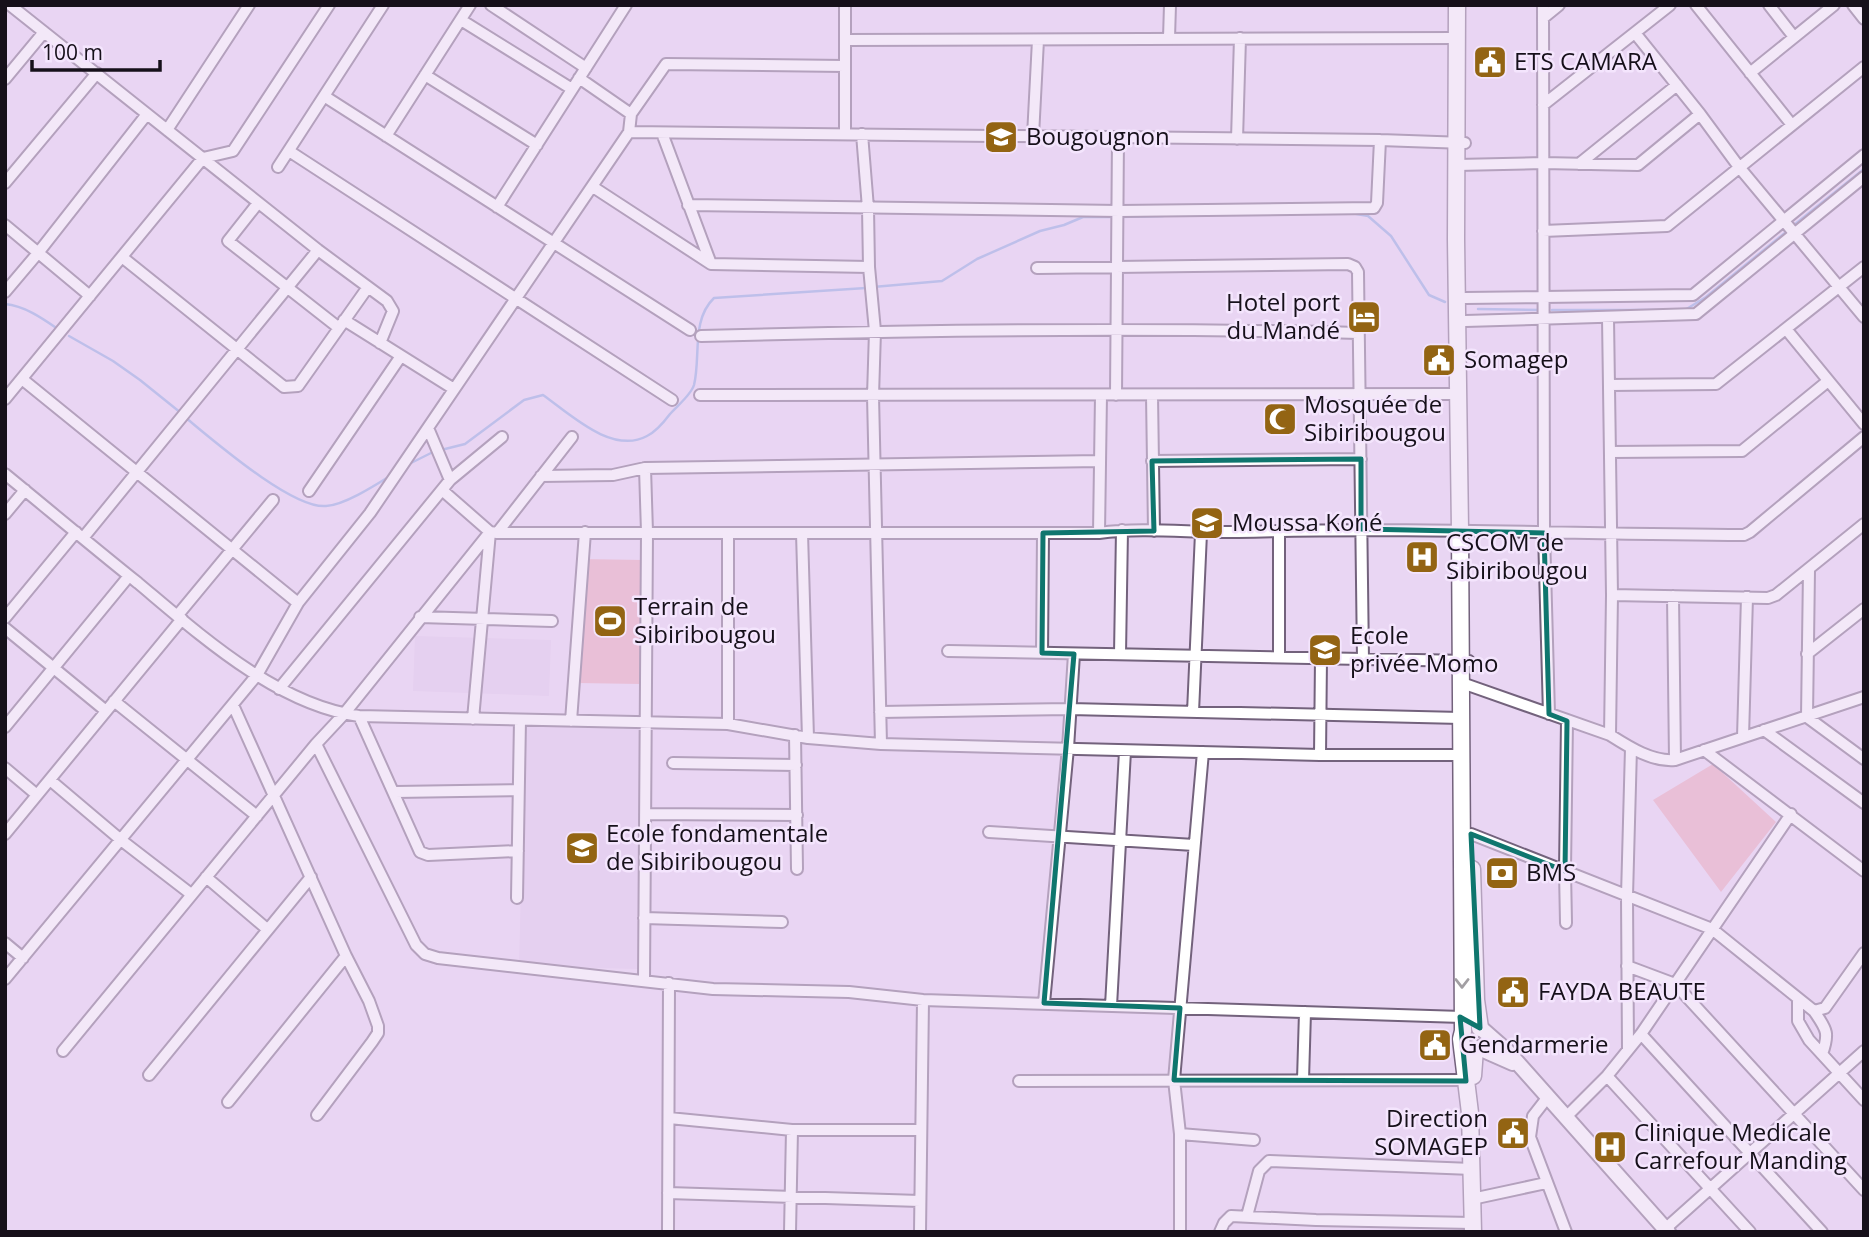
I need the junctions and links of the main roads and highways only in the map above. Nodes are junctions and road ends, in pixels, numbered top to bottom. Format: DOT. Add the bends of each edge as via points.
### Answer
graph roads {
  1 [pos="1457,5"];
  2 [pos="1466,5"];
  3 [pos="1461,143"];
  4 [pos="1461,165"];
  5 [pos="1465,531"];
  6 [pos="1466,685"];
  7 [pos="1482,1029"];
  8 [pos="1468,1038"];
  9 [pos="1523,1069"];
  10 [pos="1473,1228"];
  11 [pos="1666,1230"];
  1 -- 3 [label="highway"];
  2 -- 3 [label="highway"];
  3 -- 4 [label="highway"];
  4 -- 5 [label="highway"];
  4 -- 5 [label="highway" via="1458,394"];
  5 -- 6 [label="highway"];
  6 -- 7 [label="highway" via="1476,1000"];
  6 -- 8 [label="highway, one-way" via="1461,755"];
  7 -- 8 [label="highway" via="1485,1038"];
  7 -- 9 [label="main road"];
  8 -- 9 [label="main road"];
  8 -- 10 [label="highway"];
  9 -- 11 [label="main road"];
}
